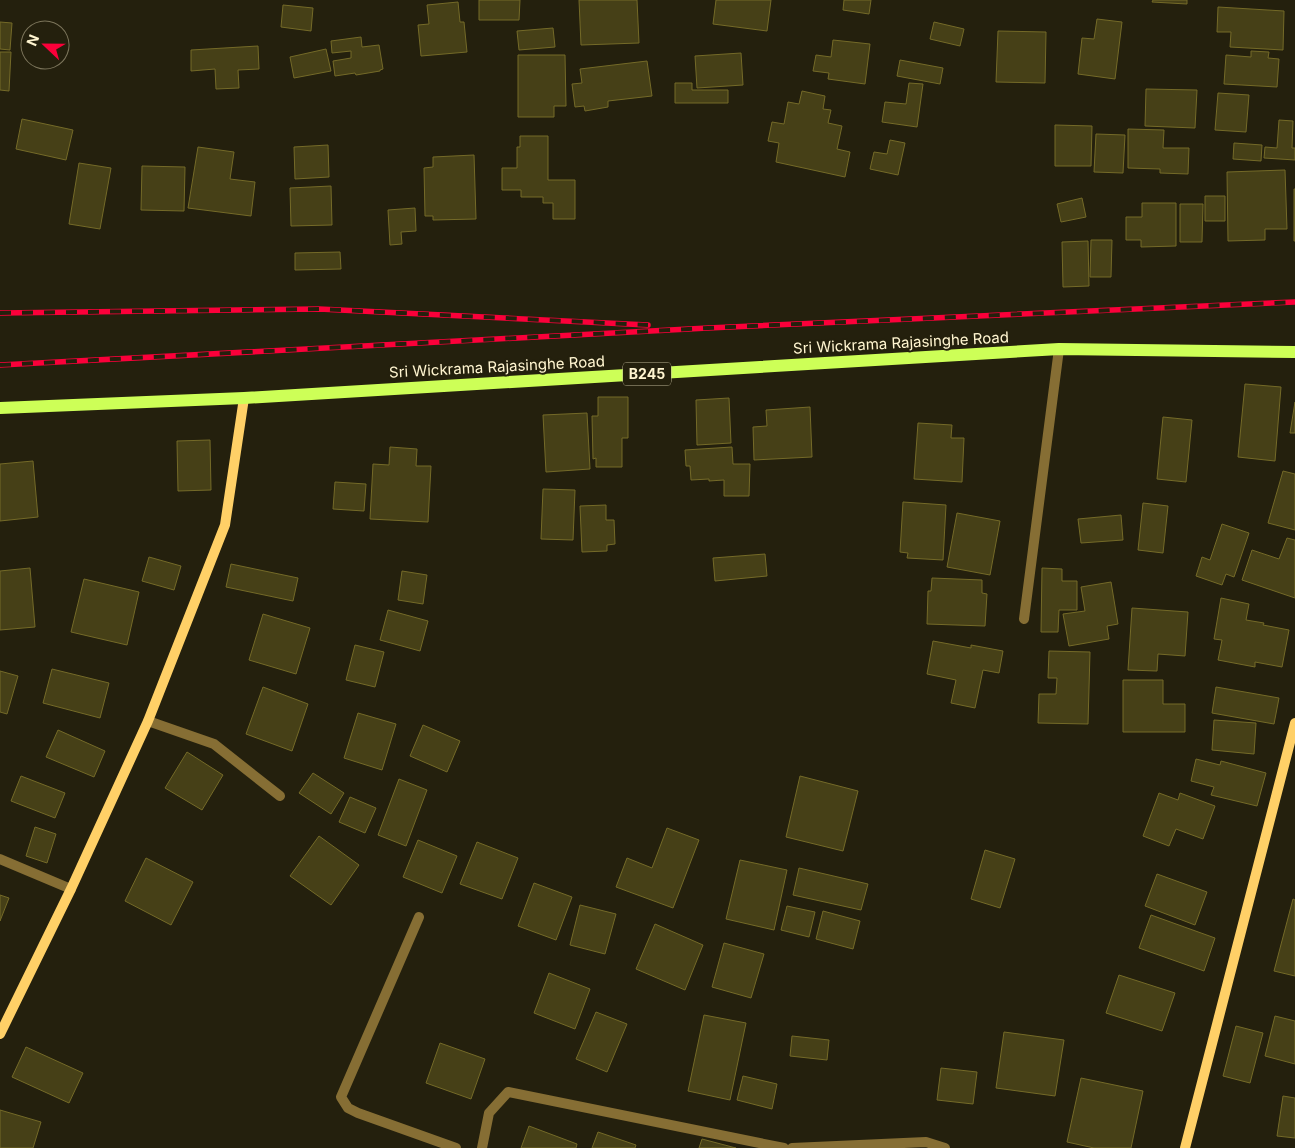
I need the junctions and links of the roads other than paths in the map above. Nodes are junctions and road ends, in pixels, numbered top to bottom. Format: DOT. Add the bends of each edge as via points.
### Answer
graph roads {
  1 [pos="1059,350"];
  2 [pos="1295,352"];
  3 [pos="244,398"];
  4 [pos="0,408"];
  5 [pos="1024,619"];
  6 [pos="148,722"];
  7 [pos="1295,723"];
  8 [pos="280,796"];
  9 [pos="0,859"];
  10 [pos="71,889"];
  11 [pos="419,917"];
  12 [pos="0,1034"];
  13 [pos="456,1148"];
  14 [pos="482,1148"];
  15 [pos="784,1148"];
  16 [pos="792,1148"];
  17 [pos="945,1148"];
  18 [pos="1185,1148"];
  1 -- 2 [label="main road, Sri Wickrama Rajasinghe Road / B245"];
  1 -- 3 [label="main road, Sri Wickrama Rajasinghe Road / B245"];
  1 -- 5 [label="street"];
  3 -- 4 [label="main road, Sri Wickrama Rajasinghe Road / B245"];
  3 -- 6 [label="street" via="225,525"];
  6 -- 8 [label="street" via="214,744"];
  6 -- 10 [label="street"];
  7 -- 18 [label="street"];
  9 -- 10 [label="street"];
  10 -- 12 [label="street"];
  11 -- 13 [label="street" via="341,1098 348,1108 358,1113"];
  14 -- 15 [label="street" via="489,1113 508,1092"];
  16 -- 17 [label="street" via="926,1142"];
}
